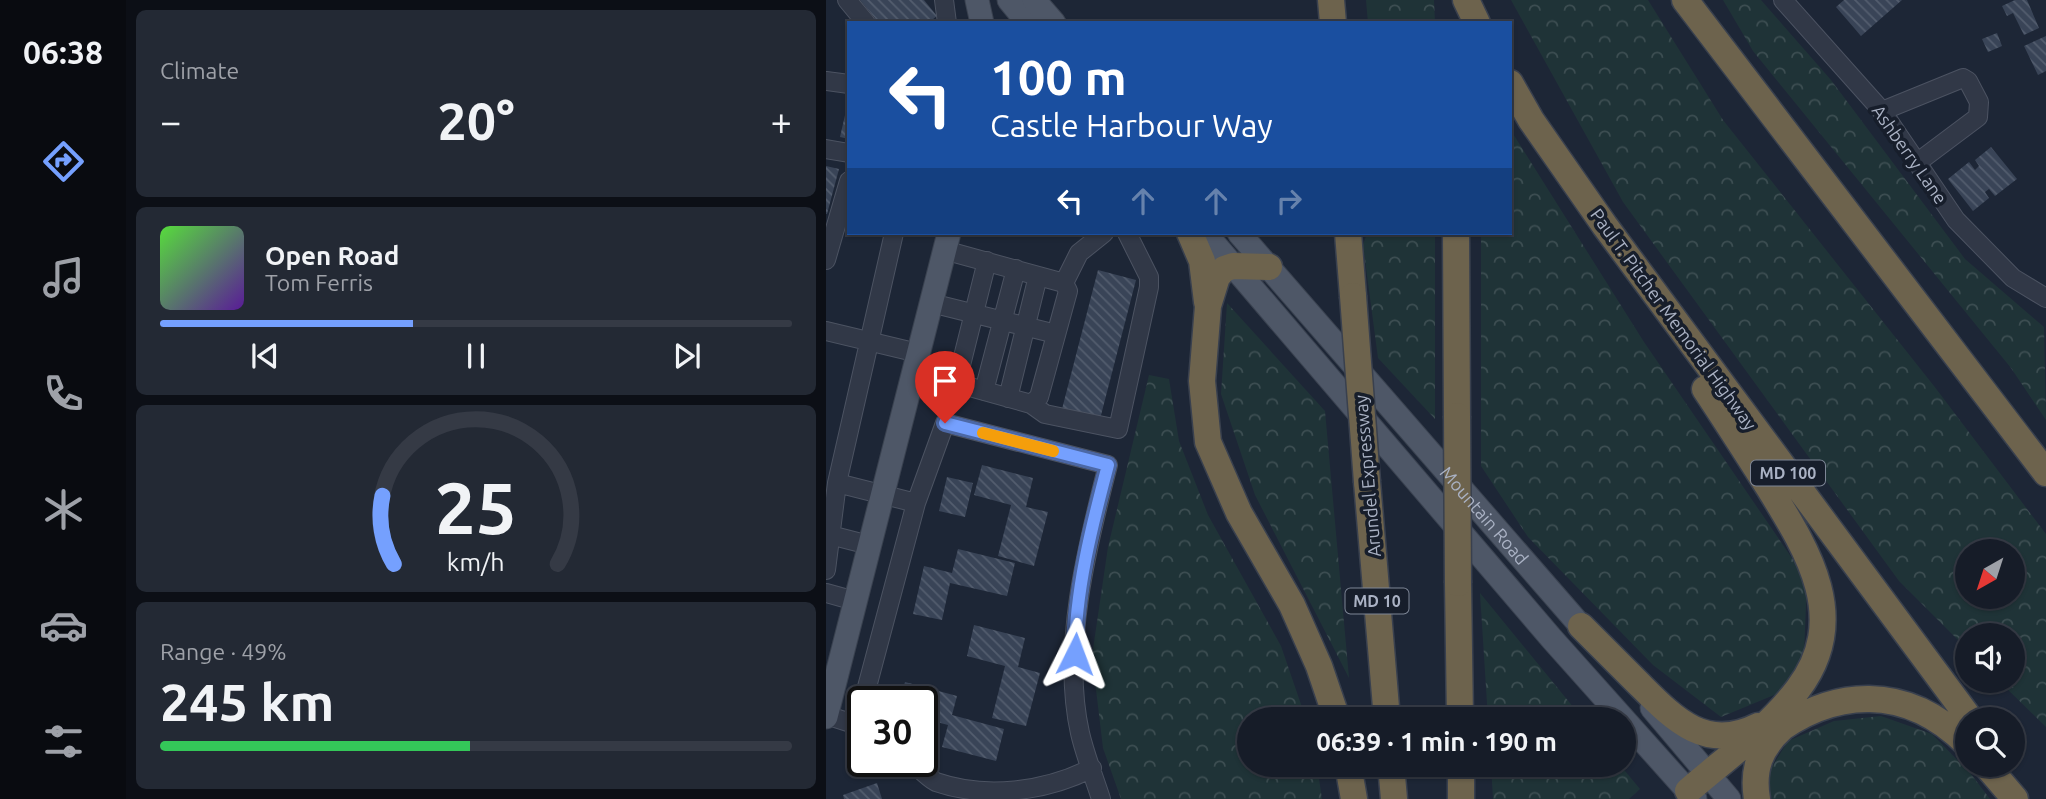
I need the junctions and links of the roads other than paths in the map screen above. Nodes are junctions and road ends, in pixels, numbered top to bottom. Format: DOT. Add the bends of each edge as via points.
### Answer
graph roads {
  1 [pos="847,0"];
  2 [pos="944,0"];
  3 [pos="977,0"];
  4 [pos="1009,0"];
  5 [pos="1034,0"];
  6 [pos="1331,0"];
  7 [pos="1455,0"];
  8 [pos="1466,0"];
  9 [pos="1685,0"];
  10 [pos="1788,2"];
  11 [pos="864,21"];
  12 [pos="947,21"];
  13 [pos="982,21"];
  14 [pos="1004,21"];
  15 [pos="1026,21"];
  16 [pos="1052,21"];
  17 [pos="1333,21"];
  18 [pos="1455,21"];
  19 [pos="1476,21"];
  20 [pos="826,81"];
  21 [pos="847,85"];
  22 [pos="1512,87"];
  23 [pos="1882,111"];
  24 [pos="826,149"];
  25 [pos="847,153"];
  26 [pos="1918,162"];
  27 [pos="847,188"];
  28 [pos="1605,226"];
  29 [pos="894,235"];
  30 [pos="1102,235"];
  31 [pos="1128,235"];
  32 [pos="1191,235"];
  33 [pos="1207,235"];
  34 [pos="1241,235"];
  35 [pos="1348,235"];
  36 [pos="1456,235"];
  37 [pos="947,241"];
  38 [pos="826,260"];
  39 [pos="986,261"];
  40 [pos="1233,266"];
  41 [pos="1269,267"];
  42 [pos="1016,269"];
  43 [pos="1038,276"];
  44 [pos="1064,283"];
  45 [pos="2046,298"];
  46 [pos="931,303"];
  47 [pos="1208,306"];
  48 [pos="973,313"];
  49 [pos="1002,320"];
  50 [pos="1026,326"];
  51 [pos="826,331"];
  52 [pos="1056,334"];
  53 [pos="869,341"];
  54 [pos="918,353"];
  55 [pos="1961,357"];
  56 [pos="984,391"];
  57 [pos="1008,398"];
  58 [pos="1031,404"];
  59 [pos="2046,455"];
  60 [pos="2046,473"];
  61 [pos="837,483"];
  62 [pos="882,495"];
  63 [pos="916,503"];
  64 [pos="830,535"];
  65 [pos="869,545"];
  66 [pos="826,570"];
  67 [pos="826,593"];
  68 [pos="855,601"];
  69 [pos="1581,626"];
  70 [pos="868,686"];
  71 [pos="1333,707"];
  72 [pos="1386,707"];
  73 [pos="1460,707"];
  74 [pos="1961,707"];
  75 [pos="826,716"];
  76 [pos="1784,717"];
  77 [pos="847,722"];
  78 [pos="1955,734"];
  79 [pos="1091,768"];
  80 [pos="929,777"];
  81 [pos="1350,777"];
  82 [pos="1392,777"];
  83 [pos="1461,777"];
  84 [pos="1996,777"];
  85 [pos="2012,777"];
  86 [pos="1703,791"];
  87 [pos="1101,799"];
  88 [pos="1354,799"];
  89 [pos="1394,799"];
  90 [pos="1461,799"];
  91 [pos="1757,799"];
  92 [pos="2015,799"];
  93 [pos="2029,799"];
  1 -- 11 [label="street"];
  2 -- 12 [label="street"];
  3 -- 13 [label="main road"];
  4 -- 14 [label="main road"];
  4 -- 15 [label="main road"];
  5 -- 16 [label="main road"];
  6 -- 17 [label="highway"];
  7 -- 18 [label="highway"];
  8 -- 19 [label="highway"];
  9 -- 55 [label="highway"];
  10 -- 23 [label="street, Ashberry Lane"];
  20 -- 21 [label="street"];
  22 -- 28 [label="highway, Paul T. Pitcher Memorial Highway / MD 100"];
  23 -- 26 [label="street, Ashberry Lane"];
  23 -- 26 [label="street" via="1963,78 1968,81 1979,102 1978,117"];
  24 -- 25 [label="street"];
  26 -- 45 [label="street, Ashberry Lane" via="1956,220 2013,278"];
  27 -- 38 [label="street"];
  28 -- 74 [label="highway, Paul T. Pitcher Memorial Highway / MD 100"];
  28 -- 76 [label="highway" via="1815,570 1821,592 1820,642"];
  29 -- 53 [label="street"];
  30 -- 44 [label="street" via="1079,253"];
  31 -- 58 [label="street" via="1149,277 1149,288 1118,429 1045,414"];
  32 -- 47 [label="highway" via="1202,261"];
  33 -- 40 [label="main road, Mountain Road"];
  34 -- 41 [label="main road, Mountain Road"];
  35 -- 72 [label="highway, Arundel Expressway / MD 10, bridge"];
  36 -- 73 [label="highway, bridge"];
  37 -- 39 [label="street"];
  37 -- 46 [label="main road"];
  39 -- 42 [label="street"];
  39 -- 48 [label="street"];
  40 -- 41 [label="highway"];
  40 -- 47 [label="highway" via="1217,277"];
  40 -- 86 [label="main road, Mountain Road" via="1552,639"];
  41 -- 69 [label="main road, Mountain Road"];
  42 -- 43 [label="street"];
  42 -- 49 [label="street"];
  43 -- 44 [label="street"];
  43 -- 50 [label="street"];
  44 -- 52 [label="street" via="1068,291"];
  46 -- 48 [label="street"];
  46 -- 54 [label="main road"];
  47 -- 71 [label="highway" via="1202,380 1208,442 1239,513 1292,605"];
  48 -- 49 [label="street"];
  48 -- 56 [label="street" via="958,377 963,385"];
  49 -- 50 [label="street"];
  49 -- 56 [label="street"];
  50 -- 52 [label="street"];
  50 -- 57 [label="street"];
  51 -- 53 [label="street"];
  52 -- 58 [label="street" via="1039,397"];
  53 -- 54 [label="street"];
  53 -- 61 [label="street"];
  54 -- 62 [label="main road"];
  55 -- 59 [label="highway"];
  55 -- 60 [label="highway"];
  56 -- 57 [label="street"];
  57 -- 58 [label="street"];
  61 -- 62 [label="street"];
  61 -- 64 [label="street"];
  62 -- 63 [label="street"];
  62 -- 65 [label="main road"];
  63 -- 70 [label="street"];
  63 -- 79 [label="street" via="945,423 1108,465 1092,525 1075,634 1080,733"];
  64 -- 65 [label="street"];
  64 -- 66 [label="street"];
  65 -- 68 [label="main road"];
  67 -- 68 [label="street"];
  68 -- 75 [label="main road"];
  69 -- 76 [label="highway" via="1689,728 1735,736"];
  69 -- 86 [label="main road, Mountain Road"];
  75 -- 77 [label="street"];
  76 -- 78 [label="highway" via="1875,698 1929,713"];
  76 -- 86 [label="highway"];
  76 -- 91 [label="highway" via="1757,760"];
  79 -- 80 [label="street" via="1036,791 1007,796 968,794"];
  79 -- 87 [label="street"];
  81 -- 88 [label="highway"];
  82 -- 89 [label="highway"];
  83 -- 90 [label="highway"];
  84 -- 92 [label="highway"];
  85 -- 93 [label="highway"];
}
